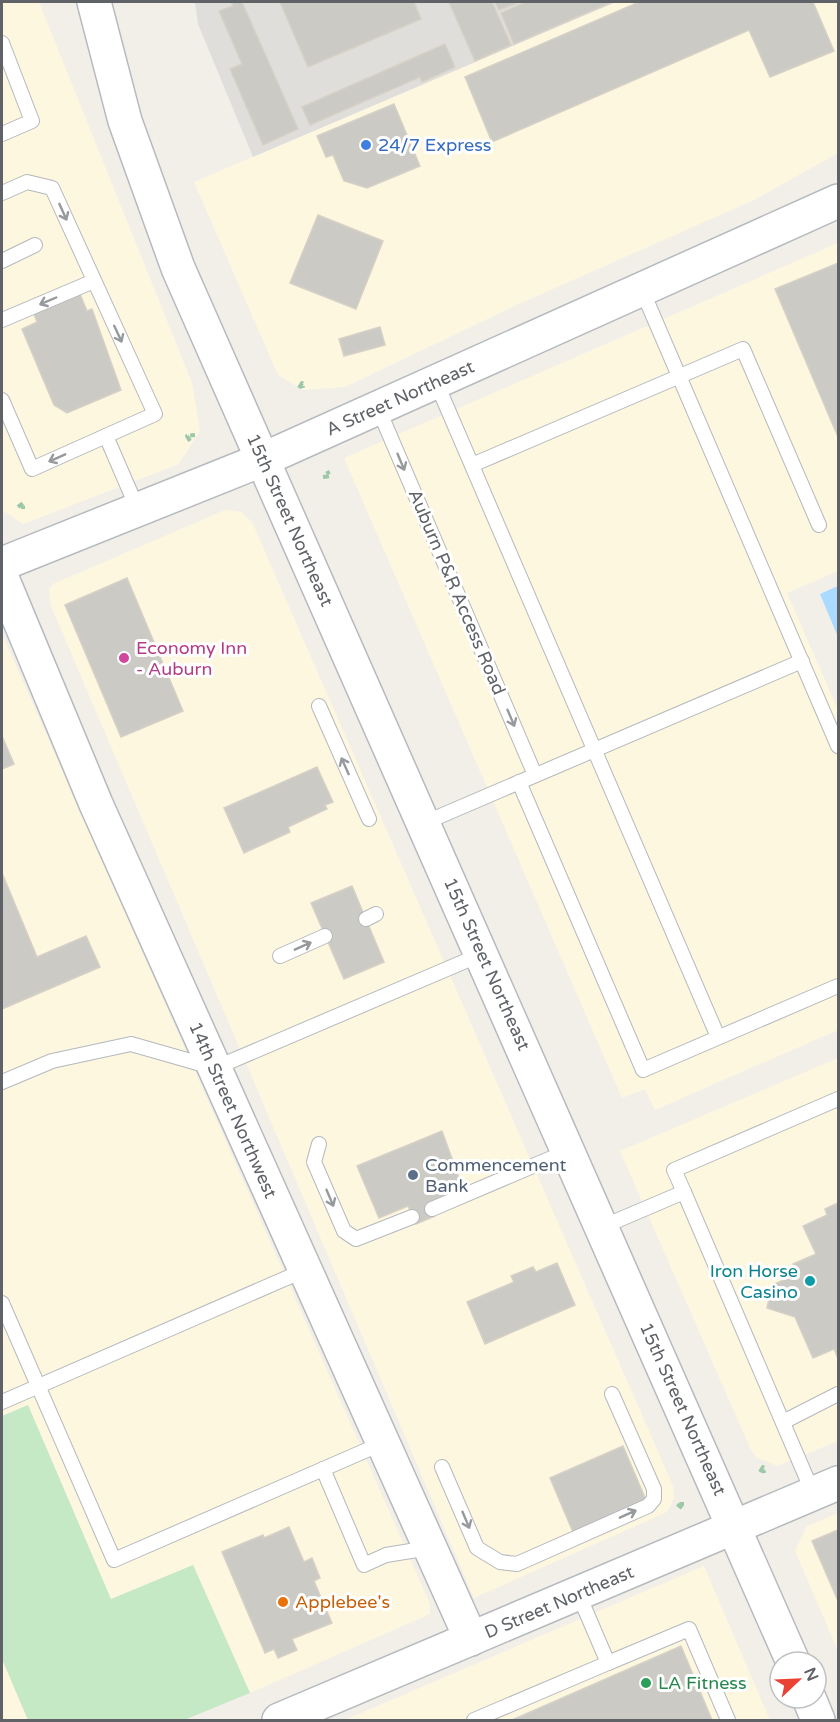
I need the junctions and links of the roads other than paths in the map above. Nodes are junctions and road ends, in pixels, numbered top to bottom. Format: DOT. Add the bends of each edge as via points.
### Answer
graph roads {
  1 [pos="94,2"];
  2 [pos="2,47"];
  3 [pos="2,134"];
  4 [pos="2,193"];
  5 [pos="838,201"];
  6 [pos="35,245"];
  7 [pos="2,261"];
  8 [pos="94,281"];
  9 [pos="642,290"];
  10 [pos="2,320"];
  11 [pos="679,376"];
  12 [pos="436,382"];
  13 [pos="2,400"];
  14 [pos="378,408"];
  15 [pos="106,436"];
  16 [pos="264,459"];
  17 [pos="472,465"];
  18 [pos="138,510"];
  19 [pos="819,525"];
  20 [pos="2,564"];
  21 [pos="2,578"];
  22 [pos="802,661"];
  23 [pos="319,706"];
  24 [pos="838,747"];
  25 [pos="594,750"];
  26 [pos="535,775"];
  27 [pos="519,782"];
  28 [pos="369,819"];
  29 [pos="424,823"];
  30 [pos="325,936"];
  31 [pos="482,954"];
  32 [pos="280,956"];
  33 [pos="838,986"];
  34 [pos="718,1038"];
  35 [pos="215,1068"];
  36 [pos="2,1083"];
  37 [pos="838,1099"];
  38 [pos="319,1144"];
  39 [pos="569,1151"];
  40 [pos="684,1192"];
  41 [pos="432,1209"];
  42 [pos="412,1217"];
  43 [pos="602,1227"];
  44 [pos="305,1270"];
  45 [pos="2,1303"];
  46 [pos="38,1386"];
  47 [pos="612,1394"];
  48 [pos="838,1394"];
  49 [pos="2,1402"];
  50 [pos="783,1422"];
  51 [pos="383,1443"];
  52 [pos="442,1467"];
  53 [pos="323,1469"];
  54 [pos="826,1488"];
  55 [pos="734,1526"];
  56 [pos="429,1548"];
  57 [pos="578,1593"];
  58 [pos="471,1639"];
  59 [pos="788,1650"];
  60 [pos="608,1663"];
  61 [pos="279,1720"];
  62 [pos="474,1720"];
  63 [pos="728,1720"];
  1 -- 16 [label="street, 15th Street Northeast" via="125,122 178,268"];
  2 -- 3 [label="lane" via="32,121"];
  4 -- 8 [label="lane, one-way" via="27,182 52,188"];
  5 -- 9 [label="street, A Street Northeast"];
  6 -- 7 [label="lane"];
  8 -- 10 [label="lane, one-way"];
  8 -- 15 [label="lane, one-way" via="155,414"];
  9 -- 11 [label="lane"];
  9 -- 12 [label="street, A Street Northeast"];
  11 -- 17 [label="lane"];
  11 -- 19 [label="lane" via="743,349"];
  11 -- 22 [label="lane"];
  12 -- 14 [label="street, A Street Northeast"];
  12 -- 17 [label="lane"];
  15 -- 13 [label="lane, one-way" via="32,469"];
  14 -- 16 [label="street, A Street Northeast"];
  14 -- 26 [label="lane, Auburn P&R Access Road, one-way"];
  15 -- 18 [label="lane"];
  16 -- 18 [label="street, A Street Northeast"];
  16 -- 29 [label="street, 15th Street Northeast"];
  17 -- 25 [label="lane"];
  18 -- 20 [label="street, A Street Northeast"];
  21 -- 35 [label="street, 14th Street Northwest" via="96,804"];
  22 -- 24 [label="lane"];
  22 -- 25 [label="lane"];
  28 -- 23 [label="lane, one-way"];
  25 -- 26 [label="lane"];
  25 -- 34 [label="lane"];
  26 -- 27 [label="lane"];
  27 -- 29 [label="lane"];
  27 -- 34 [label="lane" via="643,1070"];
  29 -- 31 [label="street, 15th Street Northeast"];
  32 -- 30 [label="lane, one-way"];
  31 -- 35 [label="lane"];
  31 -- 39 [label="street, 15th Street Northeast"];
  33 -- 34 [label="lane"];
  35 -- 36 [label="lane" via="131,1044 51,1061"];
  35 -- 44 [label="street, 14th Street Northwest"];
  37 -- 40 [label="lane" via="674,1170"];
  38 -- 42 [label="lane, one-way" via="314,1162 344,1231 356,1239"];
  39 -- 41 [label="lane"];
  39 -- 43 [label="street, 15th Street Northeast"];
  40 -- 43 [label="lane"];
  40 -- 50 [label="lane"];
  43 -- 55 [label="street, 15th Street Northeast"];
  44 -- 46 [label="lane"];
  44 -- 51 [label="street, 14th Street Northwest"];
  45 -- 46 [label="lane"];
  46 -- 49 [label="lane"];
  46 -- 53 [label="lane" via="114,1560"];
  52 -- 47 [label="lane, one-way" via="477,1548 500,1562 517,1564 648,1506 654,1498 654,1489"];
  48 -- 50 [label="lane"];
  50 -- 54 [label="lane"];
  51 -- 53 [label="lane"];
  51 -- 56 [label="street, 14th Street Northwest"];
  53 -- 56 [label="lane" via="364,1565 386,1555"];
  54 -- 55 [label="street, D Street Northeast"];
  55 -- 57 [label="street, D Street Northeast"];
  55 -- 59 [label="street, 15th Street Northeast"];
  56 -- 58 [label="street, 14th Street Northwest"];
  57 -- 58 [label="street, D Street Northeast"];
  57 -- 60 [label="lane"];
  58 -- 61 [label="street, D Street Northeast"];
  60 -- 62 [label="lane"];
  60 -- 63 [label="lane" via="689,1629"];
}
